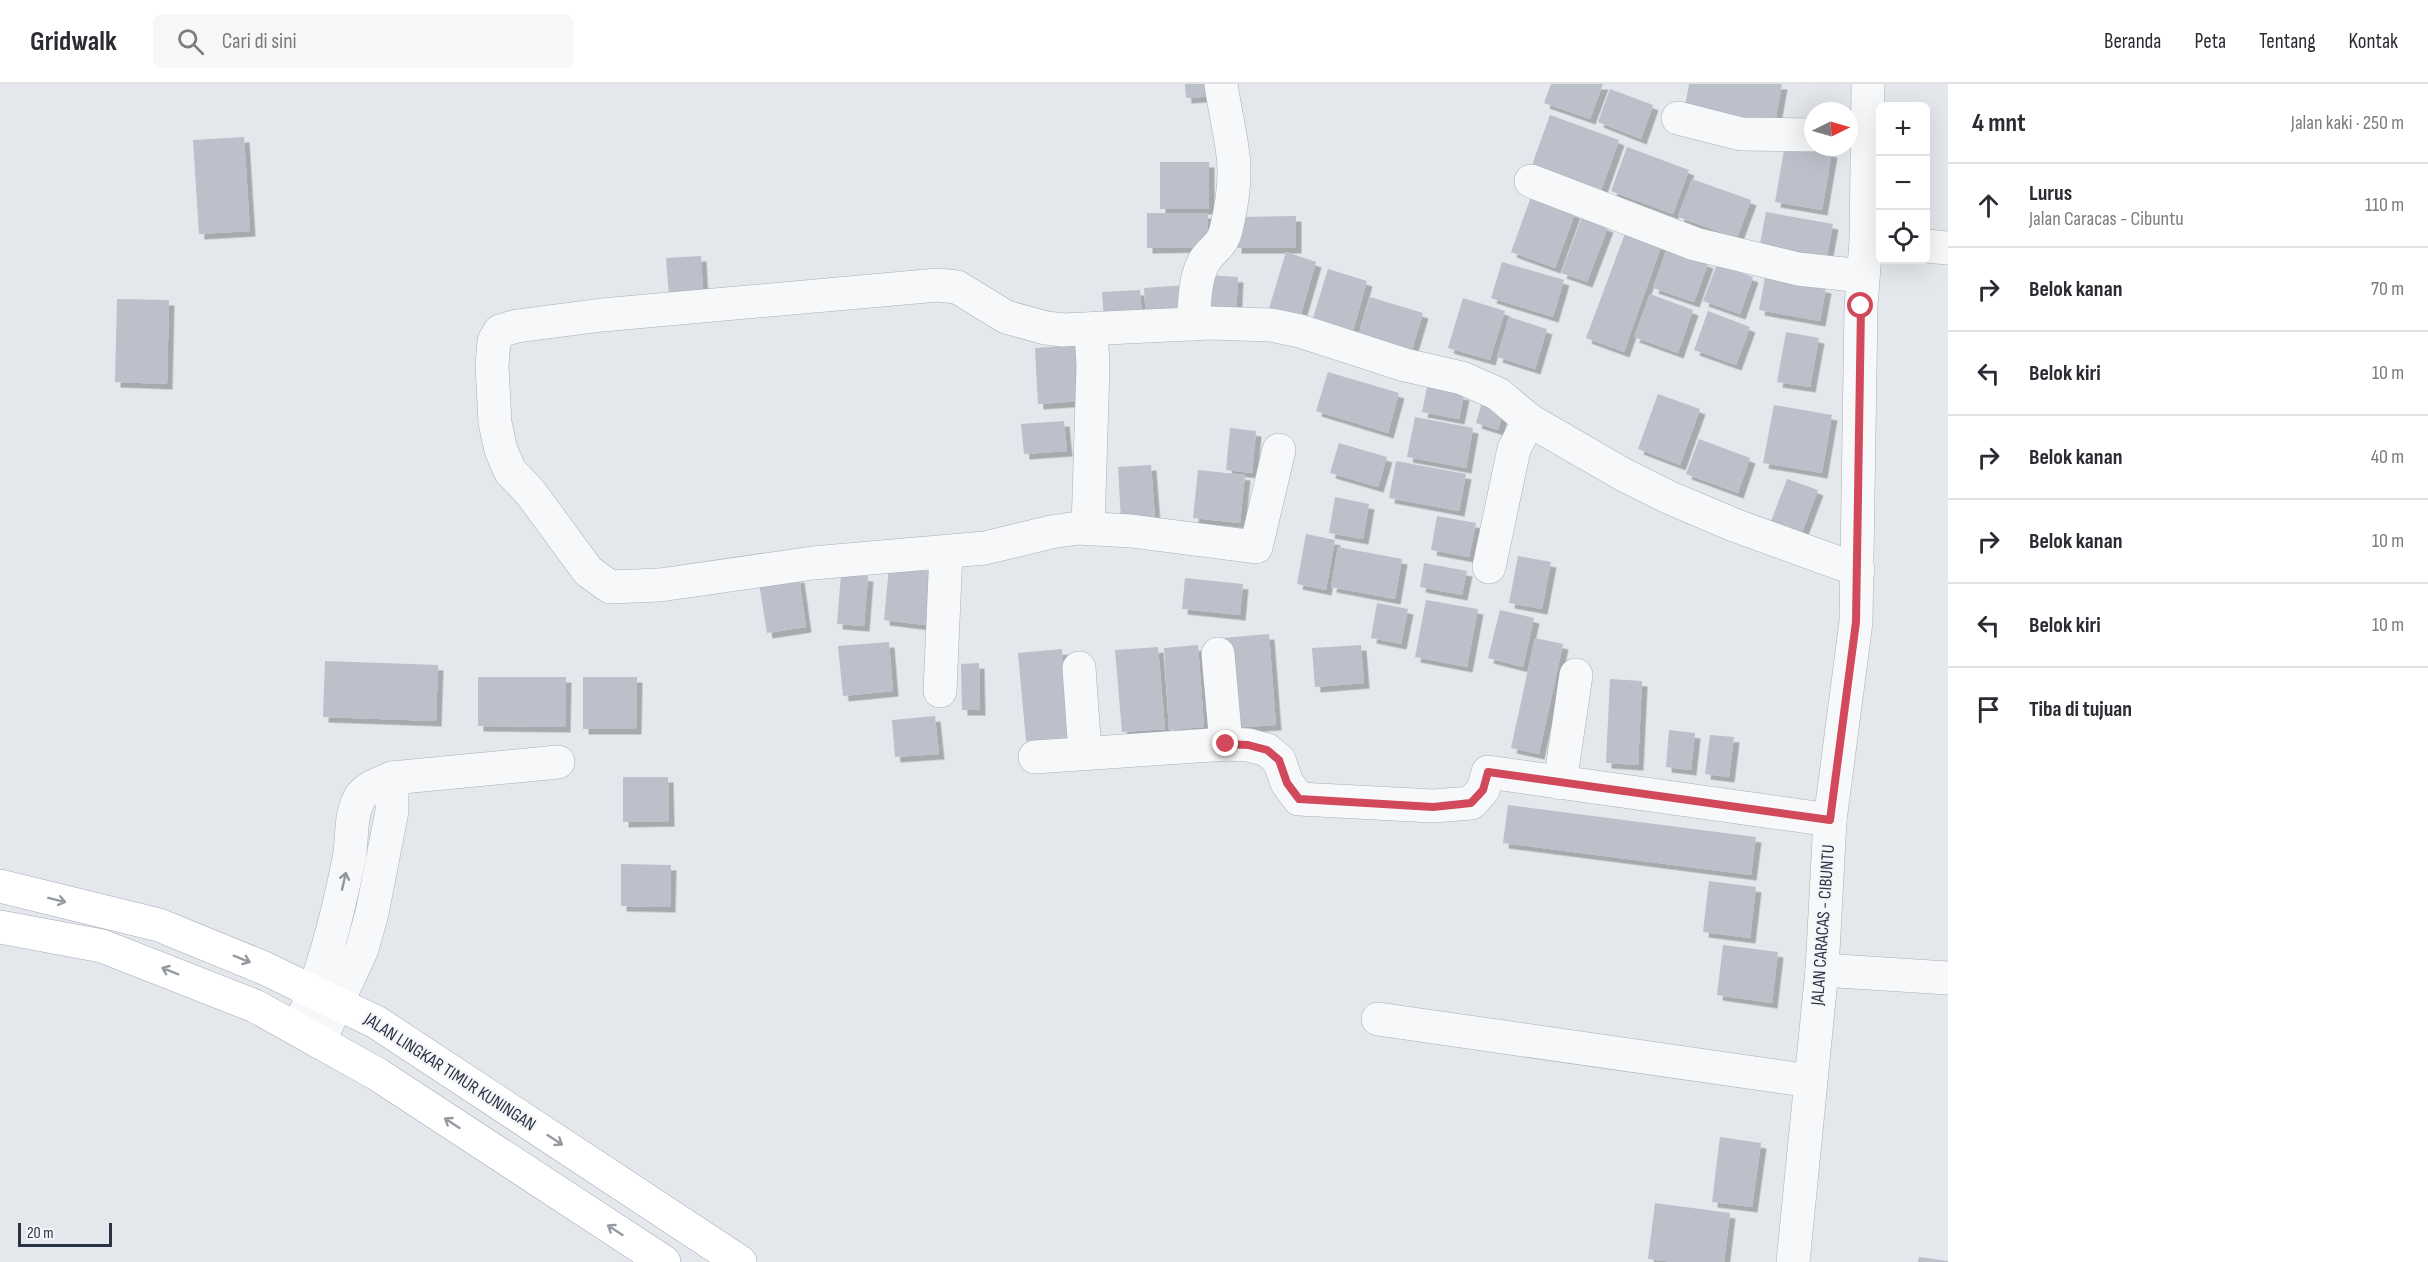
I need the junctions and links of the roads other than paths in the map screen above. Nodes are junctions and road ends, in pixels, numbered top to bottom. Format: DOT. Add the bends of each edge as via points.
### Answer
graph roads {
  1 [pos="1221,84"];
  2 [pos="1868,84"];
  3 [pos="1678,118"];
  4 [pos="1804,135"];
  5 [pos="1858,135"];
  6 [pos="1531,181"];
  7 [pos="1873,241"];
  8 [pos="1930,246"];
  9 [pos="1948,248"];
  10 [pos="1863,276"];
  11 [pos="1193,324"];
  12 [pos="1091,329"];
  13 [pos="1529,420"];
  14 [pos="1279,450"];
  15 [pos="1088,529"];
  16 [pos="946,552"];
  17 [pos="1489,567"];
  18 [pos="1858,570"];
  19 [pos="1218,654"];
  20 [pos="1079,668"];
  21 [pos="1576,675"];
  22 [pos="940,691"];
  23 [pos="1226,744"];
  24 [pos="1085,753"];
  25 [pos="1035,757"];
  26 [pos="558,762"];
  27 [pos="1560,783"];
  28 [pos="1830,820"];
  29 [pos="0,886"];
  30 [pos="0,927"];
  31 [pos="1822,970"];
  32 [pos="1948,978"];
  33 [pos="326,998"];
  34 [pos="1378,1019"];
  35 [pos="308,1036"];
  36 [pos="1810,1081"];
  37 [pos="664,1262"];
  38 [pos="740,1262"];
  39 [pos="1793,1262"];
  1 -- 11 [label="street" via="1234,178 1221,244 1201,270"];
  2 -- 5 [label="street, JALAN CARACAS - CIBUNTU"];
  3 -- 4 [label="street" via="1741,134"];
  5 -- 7 [label="street, JALAN CARACAS - CIBUNTU"];
  6 -- 10 [label="street" via="1695,244 1798,269"];
  7 -- 10 [label="street, JALAN CARACAS - CIBUNTU"];
  8 -- 9 [label="street"];
  10 -- 18 [label="street, JALAN CARACAS - CIBUNTU"];
  11 -- 12 [label="street"];
  11 -- 13 [label="street" via="1271,325 1300,331 1405,365 1462,378 1498,394"];
  12 -- 15 [label="street"];
  12 -- 16 [label="street" via="1063,330 1006,317 957,287 938,285 602,315 517,326 500,331 494,341 495,423 510,471 588,571 610,587 660,585 813,563"];
  13 -- 17 [label="street" via="1514,449"];
  13 -- 18 [label="street" via="1668,497"];
  14 -- 15 [label="street" via="1256,547"];
  15 -- 16 [label="street"];
  16 -- 22 [label="street"];
  18 -- 28 [label="street, JALAN CARACAS - CIBUNTU" via="1856,622"];
  19 -- 23 [label="street"];
  20 -- 24 [label="street"];
  21 -- 27 [label="street"];
  23 -- 24 [label="street"];
  23 -- 27 [label="street" via="1267,750 1279,760 1287,783 1299,799 1433,807 1471,803 1483,790 1488,772"];
  24 -- 25 [label="street"];
  26 -- 33 [label="street" via="392,778 361,796 353,817 350,856 331,938"];
  27 -- 28 [label="street"];
  28 -- 31 [label="street, JALAN CARACAS - CIBUNTU"];
  29 -- 33 [label="main road, JALAN LINGKAR TIMUR KUNINGAN, one-way" via="159,925"];
  35 -- 30 [label="main road, one-way" via="255,1006 102,946"];
  31 -- 32 [label="street"];
  31 -- 36 [label="street, JALAN CARACAS - CIBUNTU"];
  33 -- 35 [label="street"];
  33 -- 38 [label="main road, JALAN LINGKAR TIMUR KUNINGAN, one-way" via="376,1022"];
  34 -- 36 [label="street"];
  37 -- 35 [label="main road, one-way" via="377,1074"];
  36 -- 39 [label="street, JALAN CARACAS - CIBUNTU"];
}
